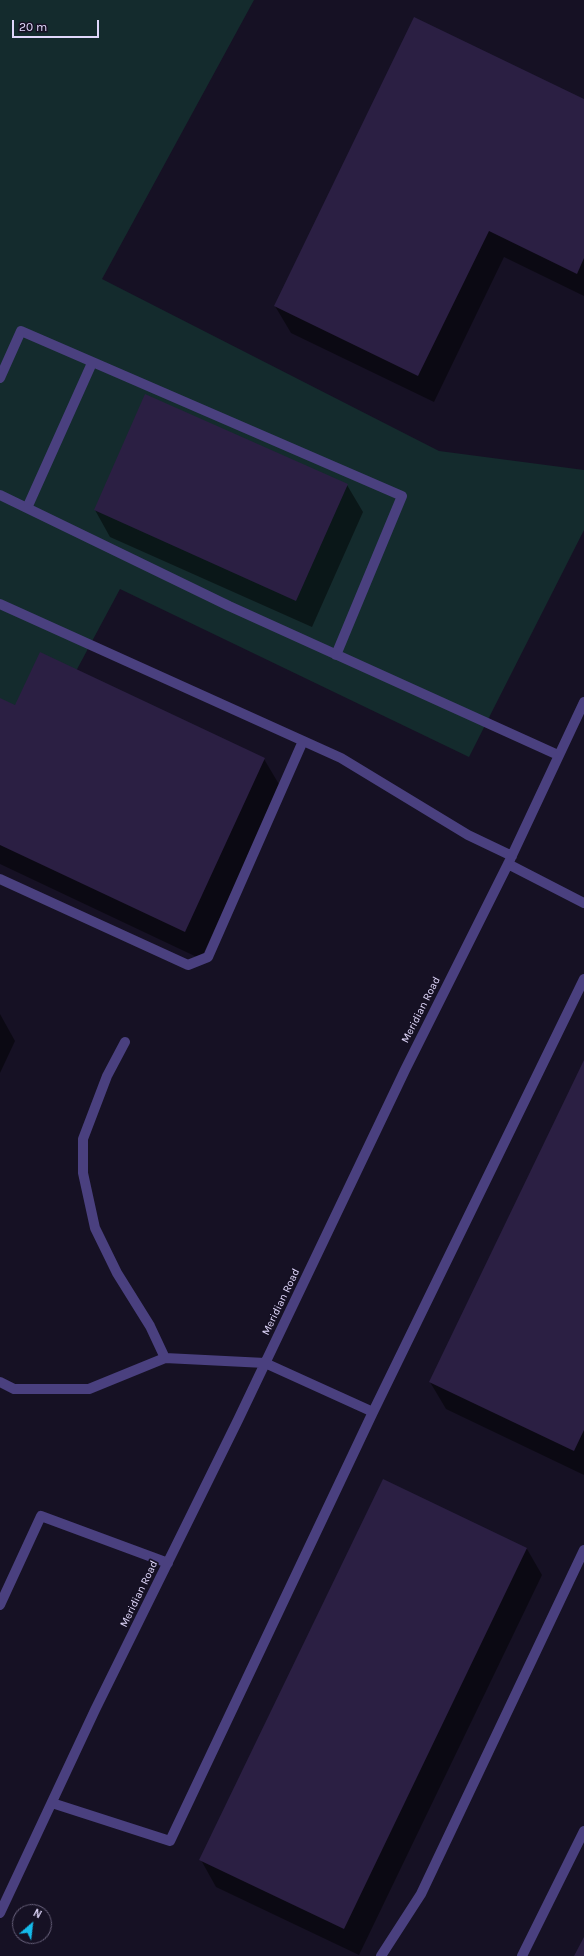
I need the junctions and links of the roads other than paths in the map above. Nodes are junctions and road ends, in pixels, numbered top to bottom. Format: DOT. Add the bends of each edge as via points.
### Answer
graph roads {
  1 [pos="92,363"];
  2 [pos="0,378"];
  3 [pos="0,495"];
  4 [pos="27,508"];
  5 [pos="0,604"];
  6 [pos="336,654"];
  7 [pos="584,702"];
  8 [pos="303,741"];
  9 [pos="558,755"];
  10 [pos="510,860"];
  11 [pos="0,879"];
  12 [pos="584,903"];
  13 [pos="584,979"];
  14 [pos="125,1042"];
  15 [pos="165,1358"];
  16 [pos="265,1363"];
  17 [pos="0,1382"];
  18 [pos="373,1412"];
  19 [pos="584,1550"];
  20 [pos="168,1563"];
  21 [pos="0,1605"];
  22 [pos="52,1803"];
  23 [pos="584,1831"];
  24 [pos="0,1913"];
  25 [pos="382,1956"];
  26 [pos="522,1956"];
  1 -- 2 [label="street" via="21,331"];
  1 -- 4 [label="street"];
  1 -- 6 [label="street" via="402,496"];
  3 -- 4 [label="street"];
  4 -- 6 [label="street" via="229,606"];
  5 -- 8 [label="street"];
  6 -- 9 [label="street"];
  7 -- 9 [label="street, Meridian Road"];
  8 -- 10 [label="street" via="341,758"];
  8 -- 11 [label="street" via="208,957 188,965"];
  9 -- 10 [label="street, Meridian Road"];
  10 -- 12 [label="street"];
  10 -- 16 [label="street, Meridian Road" via="405,1070"];
  13 -- 18 [label="street"];
  14 -- 15 [label="street" via="107,1076 83,1139 83,1173 95,1228"];
  15 -- 16 [label="street"];
  15 -- 17 [label="street" via="90,1389 14,1389"];
  16 -- 18 [label="street"];
  16 -- 20 [label="street, Meridian Road"];
  18 -- 22 [label="street" via="170,1841"];
  19 -- 25 [label="street" via="422,1894"];
  20 -- 21 [label="street" via="41,1516"];
  20 -- 22 [label="street, Meridian Road"];
  22 -- 24 [label="street, Meridian Road"];
  23 -- 26 [label="street"];
}
